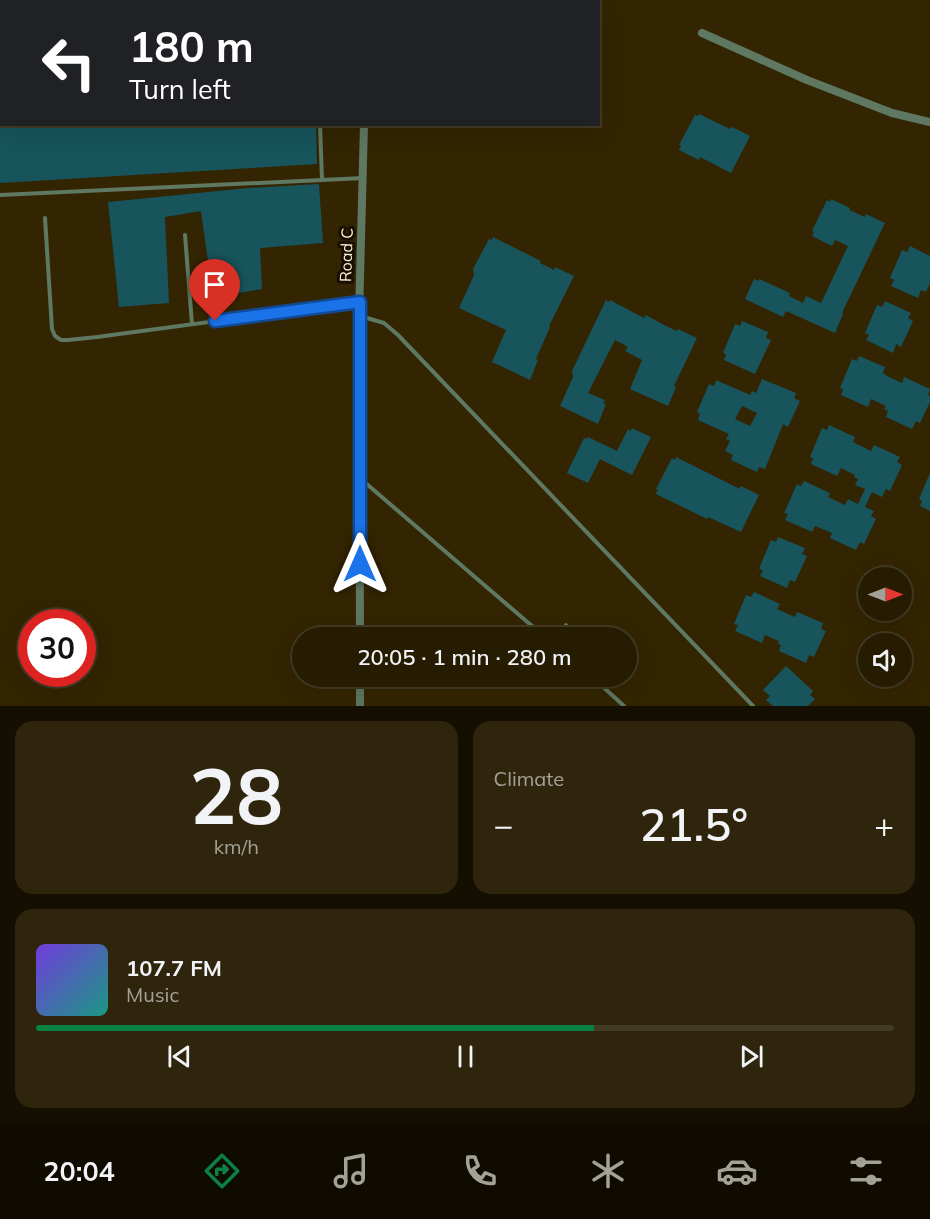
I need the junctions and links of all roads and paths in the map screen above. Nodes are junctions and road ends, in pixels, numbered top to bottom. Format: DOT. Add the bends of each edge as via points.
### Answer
graph roads {
  1 [pos="702,33"];
  2 [pos="930,122"];
  3 [pos="320,126"];
  4 [pos="364,126"];
  5 [pos="364,178"];
  6 [pos="322,180"];
  7 [pos="0,195"];
  8 [pos="45,218"];
  9 [pos="184,236"];
  10 [pos="360,302"];
  11 [pos="359,316"];
  12 [pos="192,324"];
  13 [pos="361,479"];
  14 [pos="360,627"];
  15 [pos="533,627"];
  16 [pos="360,687"];
  17 [pos="603,687"];
  18 [pos="360,706"];
  19 [pos="624,706"];
  20 [pos="753,706"];
  1 -- 2 [label="street" via="892,113"];
  3 -- 6 [label="lane"];
  4 -- 5 [label="street, Road C"];
  5 -- 6 [label="lane"];
  5 -- 10 [label="street, Road C"];
  6 -- 7 [label="lane"];
  8 -- 12 [label="lane" via="54,336 68,340"];
  9 -- 12 [label="lane"];
  10 -- 11 [label="street, Road C"];
  10 -- 12 [label="lane"];
  11 -- 13 [label="street, Road C"];
  11 -- 20 [label="lane" via="384,323 398,335"];
  13 -- 14 [label="street, Road C"];
  13 -- 15 [label="lane"];
  16 -- 18 [label="street"];
  17 -- 19 [label="lane"];
}
